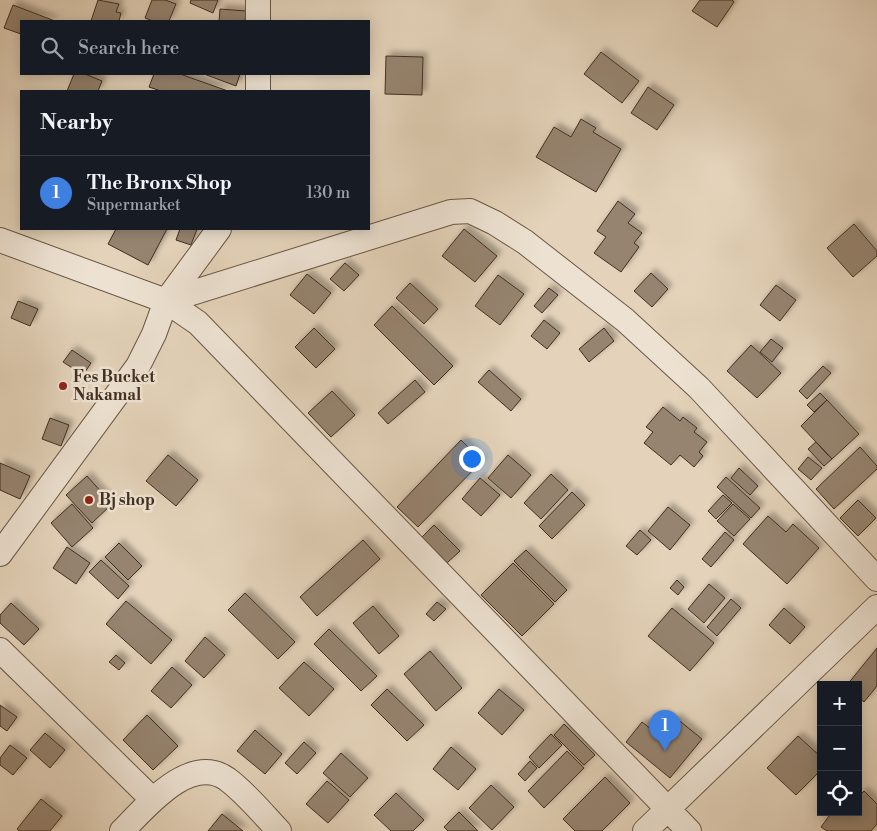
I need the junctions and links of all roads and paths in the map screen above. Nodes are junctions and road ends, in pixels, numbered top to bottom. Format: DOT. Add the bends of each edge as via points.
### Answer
graph roads {
  1 [pos="258,0"];
  2 [pos="258,20"];
  3 [pos="258,75"];
  4 [pos="258,90"];
  5 [pos="218,230"];
  6 [pos="0,240"];
  7 [pos="166,301"];
  8 [pos="0,554"];
  9 [pos="877,580"];
  10 [pos="877,607"];
  11 [pos="0,650"];
  12 [pos="153,800"];
  13 [pos="668,810"];
  14 [pos="122,831"];
  15 [pos="279,831"];
  16 [pos="645,831"];
  17 [pos="689,831"];
  1 -- 2 [label="street"];
  3 -- 4 [label="street"];
  5 -- 7 [label="street"];
  6 -- 7 [label="street"];
  7 -- 8 [label="street" via="138,366"];
  7 -- 9 [label="street" via="451,212 470,210 525,242 657,348 699,388"];
  7 -- 13 [label="street" via="198,323"];
  10 -- 13 [label="street"];
  11 -- 12 [label="street"];
  12 -- 14 [label="street"];
  12 -- 15 [label="street" via="177,780 203,772 215,773 227,779"];
  13 -- 16 [label="street"];
  13 -- 17 [label="street"];
}
